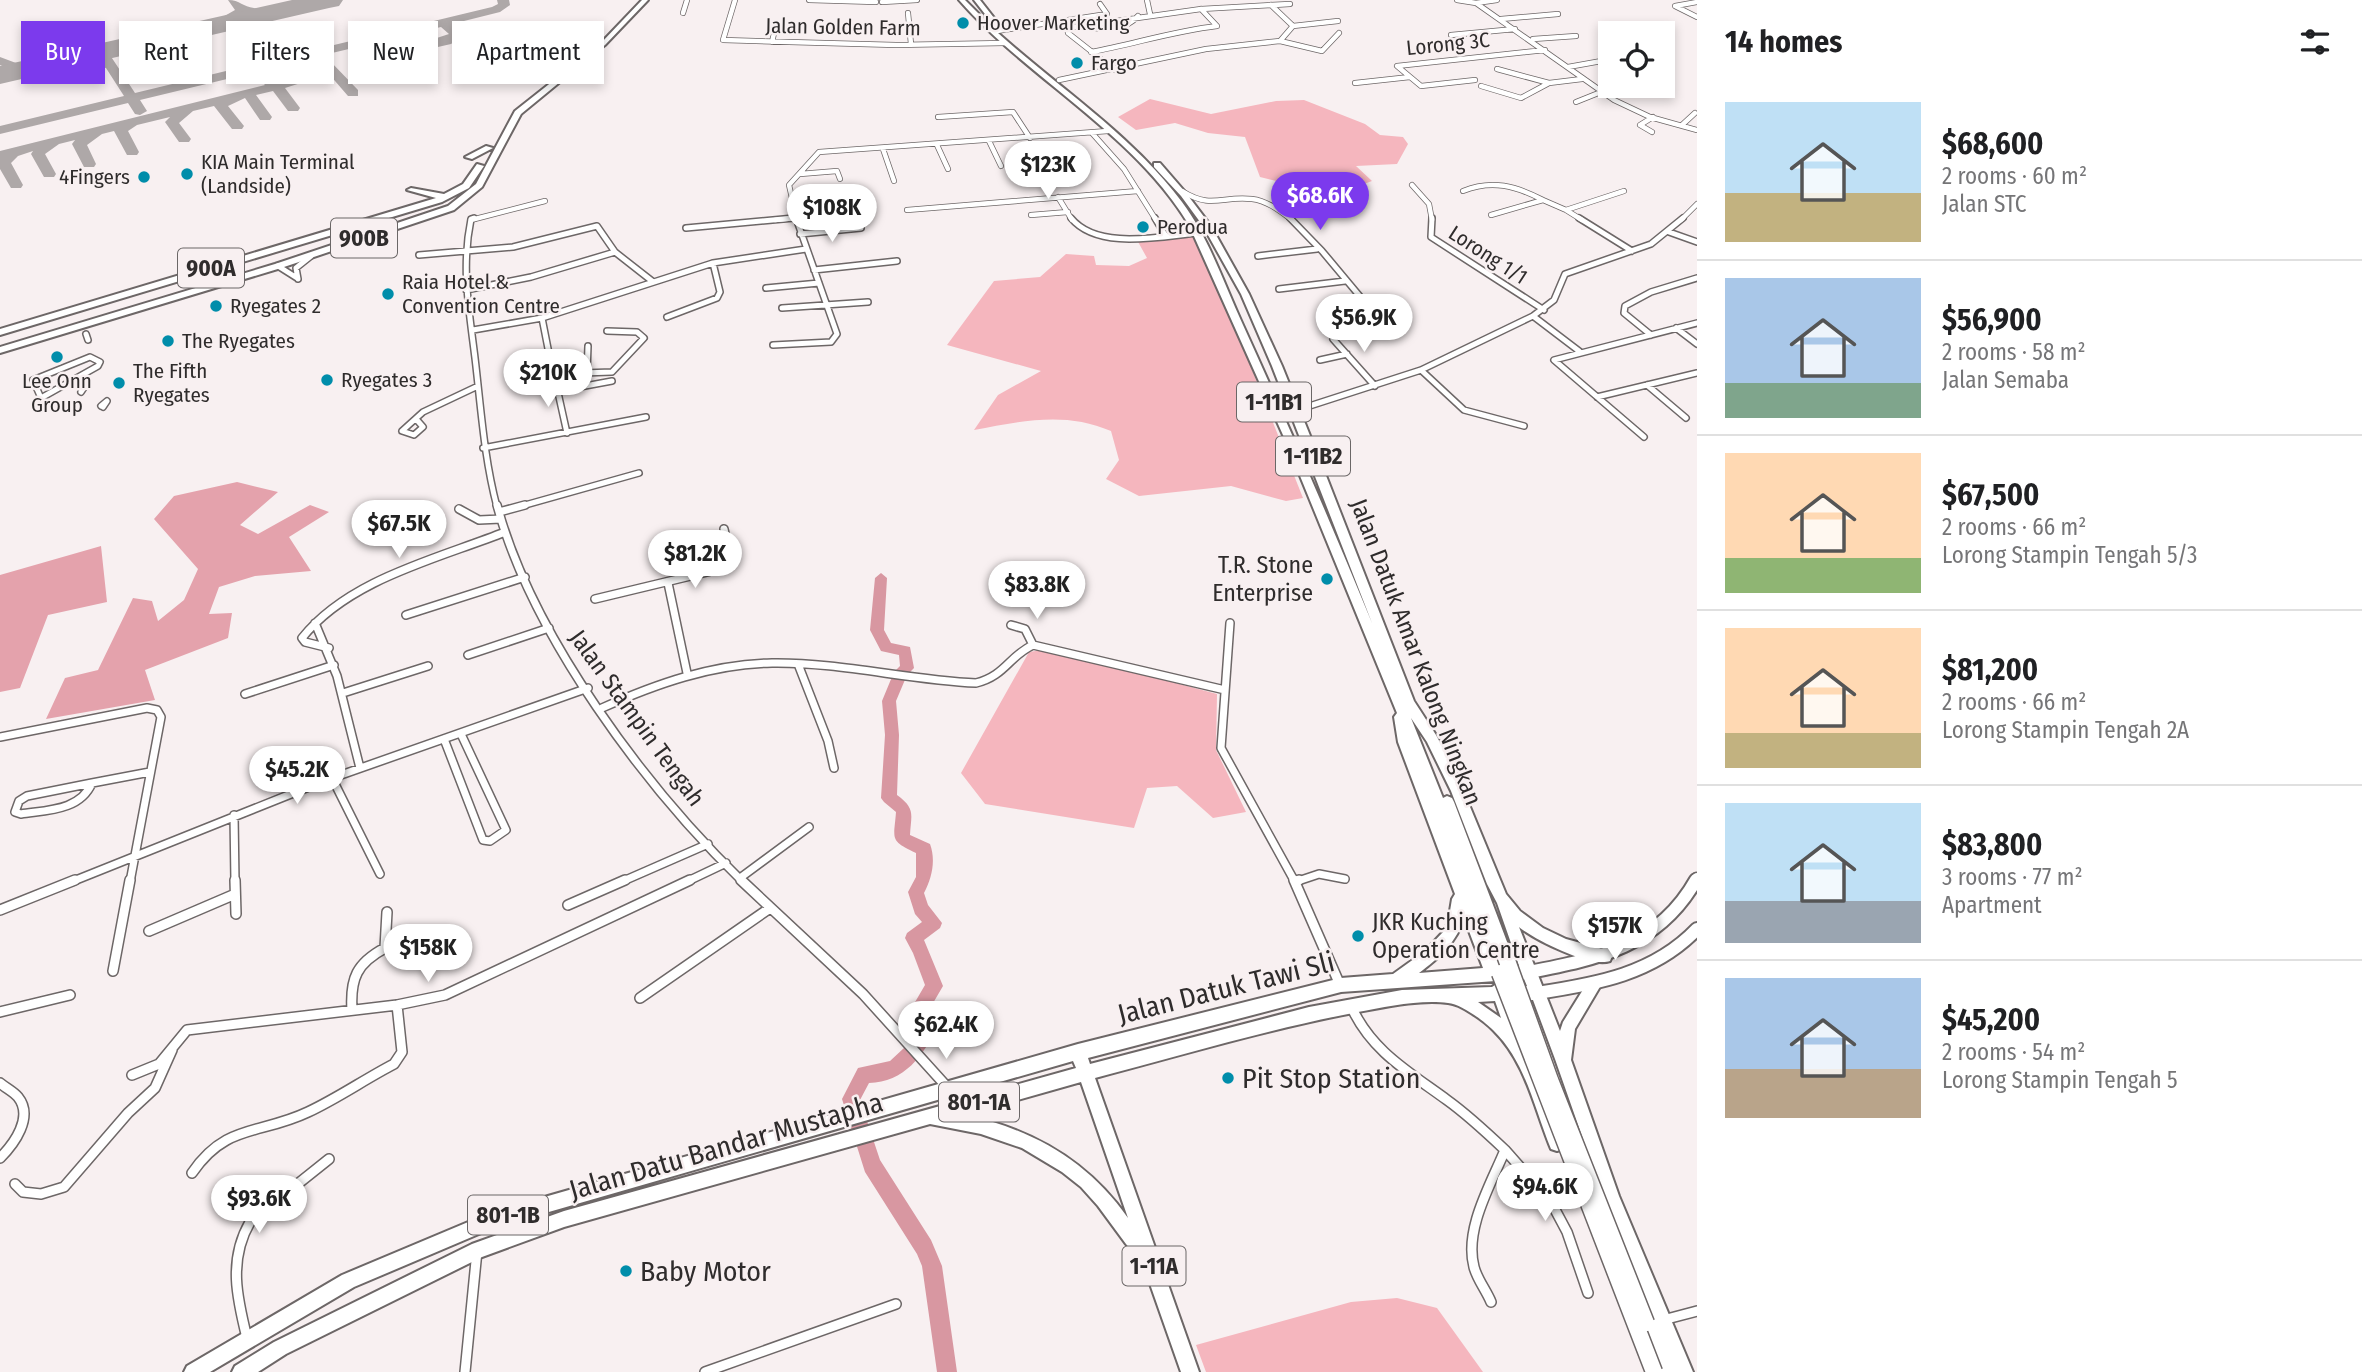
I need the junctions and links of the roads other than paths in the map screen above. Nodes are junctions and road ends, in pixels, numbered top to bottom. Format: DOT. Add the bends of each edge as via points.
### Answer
graph roads {
  1 [pos="638,0"];
  2 [pos="645,0"];
  3 [pos="687,0"];
  4 [pos="734,0"];
  5 [pos="809,0"];
  6 [pos="860,0"];
  7 [pos="917,0"];
  8 [pos="956,0"];
  9 [pos="962,0"];
  10 [pos="969,0"];
  11 [pos="977,0"];
  12 [pos="1147,0"];
  13 [pos="1457,0"];
  14 [pos="1497,0"];
  15 [pos="880,1"];
  16 [pos="1476,2"];
  17 [pos="1697,2"];
  18 [pos="1100,4"];
  19 [pos="1290,4"];
  20 [pos="1271,5"];
  21 [pos="1201,9"];
  22 [pos="683,13"];
  23 [pos="908,14"];
  24 [pos="1558,14"];
  25 [pos="1150,15"];
  26 [pos="1138,16"];
  27 [pos="1697,17"];
  28 [pos="1500,19"];
  29 [pos="1338,21"];
  30 [pos="1082,25"];
  31 [pos="1293,26"];
  32 [pos="991,27"];
  33 [pos="775,29"];
  34 [pos="1515,29"];
  35 [pos="1339,33"];
  36 [pos="1451,36"];
  37 [pos="1576,36"];
  38 [pos="1532,39"];
  39 [pos="1280,41"];
  40 [pos="772,42"];
  41 [pos="1004,43"];
  42 [pos="911,44"];
  43 [pos="1546,50"];
  44 [pos="1091,52"];
  45 [pos="1598,62"];
  46 [pos="1568,67"];
  47 [pos="1497,69"];
  48 [pos="1115,70"];
  49 [pos="1410,77"];
  50 [pos="1582,79"];
  51 [pos="1059,80"];
  52 [pos="1475,80"];
  53 [pos="1355,83"];
  54 [pos="1549,83"];
  55 [pos="1480,86"];
  56 [pos="1598,90"];
  57 [pos="1598,93"];
  58 [pos="1612,98"];
  59 [pos="1576,102"];
  60 [pos="1695,113"];
  61 [pos="938,117"];
  62 [pos="1653,117"];
  63 [pos="1682,125"];
  64 [pos="1100,130"];
  65 [pos="1697,130"];
  66 [pos="1652,132"];
  67 [pos="1030,138"];
  68 [pos="989,141"];
  69 [pos="937,145"];
  70 [pos="489,148"];
  71 [pos="883,149"];
  72 [pos="834,164"];
  73 [pos="480,166"];
  74 [pos="1001,166"];
  75 [pos="948,169"];
  76 [pos="837,171"];
  77 [pos="800,174"];
  78 [pos="840,179"];
  79 [pos="894,181"];
  80 [pos="1175,185"];
  81 [pos="1412,185"];
  82 [pos="411,190"];
  83 [pos="458,191"];
  84 [pos="860,191"];
  85 [pos="1138,191"];
  86 [pos="1463,191"];
  87 [pos="1624,191"];
  88 [pos="1058,197"];
  89 [pos="1543,200"];
  90 [pos="545,201"];
  91 [pos="791,204"];
  92 [pos="1697,204"];
  93 [pos="423,205"];
  94 [pos="1206,205"];
  95 [pos="907,210"];
  96 [pos="1566,210"];
  97 [pos="1068,212"];
  98 [pos="1031,215"];
  99 [pos="1491,215"];
  100 [pos="796,218"];
  101 [pos="418,221"];
  102 [pos="1204,221"];
  103 [pos="349,227"];
  104 [pos="686,228"];
  105 [pos="861,228"];
  106 [pos="1669,232"];
  107 [pos="1198,233"];
  108 [pos="800,234"];
  109 [pos="1165,235"];
  110 [pos="358,240"];
  111 [pos="1697,242"];
  112 [pos="806,249"];
  113 [pos="1317,249"];
  114 [pos="1632,251"];
  115 [pos="465,252"];
  116 [pos="615,252"];
  117 [pos="313,255"];
  118 [pos="419,255"];
  119 [pos="1258,256"];
  120 [pos="897,261"];
  121 [pos="713,263"];
  122 [pos="278,266"];
  123 [pos="814,270"];
  124 [pos="1697,278"];
  125 [pos="652,281"];
  126 [pos="1345,281"];
  127 [pos="818,283"];
  128 [pos="766,288"];
  129 [pos="1279,289"];
  130 [pos="466,290"];
  131 [pos="1227,301"];
  132 [pos="1248,301"];
  133 [pos="101,302"];
  134 [pos="868,302"];
  135 [pos="827,307"];
  136 [pos="782,308"];
  137 [pos="1544,310"];
  138 [pos="1373,313"];
  139 [pos="108,316"];
  140 [pos="1533,316"];
  141 [pos="667,317"];
  142 [pos="541,318"];
  143 [pos="1697,323"];
  144 [pos="1676,328"];
  145 [pos="473,330"];
  146 [pos="2,331"];
  147 [pos="607,331"];
  148 [pos="49,334"];
  149 [pos="1651,335"];
  150 [pos="1333,339"];
  151 [pos="1697,344"];
  152 [pos="773,345"];
  153 [pos="588,346"];
  154 [pos="0,350"];
  155 [pos="1579,351"];
  156 [pos="1347,354"];
  157 [pos="90,357"];
  158 [pos="1320,360"];
  159 [pos="1421,370"];
  160 [pos="587,373"];
  161 [pos="1697,373"];
  162 [pos="1647,385"];
  163 [pos="478,386"];
  164 [pos="1375,386"];
  165 [pos="558,391"];
  166 [pos="1597,397"];
  167 [pos="1294,411"];
  168 [pos="646,417"];
  169 [pos="1686,418"];
  170 [pos="416,419"];
  171 [pos="1524,426"];
  172 [pos="567,433"];
  173 [pos="1644,437"];
  174 [pos="482,448"];
  175 [pos="639,473"];
  176 [pos="459,509"];
  177 [pos="500,515"];
  178 [pos="724,529"];
  179 [pos="505,532"];
  180 [pos="525,577"];
  181 [pos="668,583"];
  182 [pos="594,599"];
  183 [pos="406,615"];
  184 [pos="1230,623"];
  185 [pos="315,624"];
  186 [pos="1011,625"];
  187 [pos="549,628"];
  188 [pos="1033,645"];
  189 [pos="329,648"];
  190 [pos="468,656"];
  191 [pos="798,664"];
  192 [pos="334,665"];
  193 [pos="428,666"];
  194 [pos="687,673"];
  195 [pos="588,688"];
  196 [pos="1225,690"];
  197 [pos="343,693"];
  198 [pos="245,694"];
  199 [pos="1403,699"];
  200 [pos="602,708"];
  201 [pos="460,734"];
  202 [pos="0,737"];
  203 [pos="444,739"];
  204 [pos="360,768"];
  205 [pos="834,768"];
  206 [pos="150,772"];
  207 [pos="332,778"];
  208 [pos="92,783"];
  209 [pos="234,815"];
  210 [pos="809,827"];
  211 [pos="708,844"];
  212 [pos="133,854"];
  213 [pos="726,863"];
  214 [pos="380,874"];
  215 [pos="740,878"];
  216 [pos="1697,878"];
  217 [pos="1345,879"];
  218 [pos="1295,882"];
  219 [pos="1494,882"];
  220 [pos="1458,884"];
  221 [pos="233,895"];
  222 [pos="568,905"];
  223 [pos="770,908"];
  224 [pos="0,910"];
  225 [pos="387,912"];
  226 [pos="236,914"];
  227 [pos="1697,929"];
  228 [pos="149,931"];
  229 [pos="1605,956"];
  230 [pos="113,971"];
  231 [pos="1529,972"];
  232 [pos="1493,975"];
  233 [pos="1397,980"];
  234 [pos="1341,985"];
  235 [pos="1594,985"];
  236 [pos="1537,993"];
  237 [pos="71,995"];
  238 [pos="1452,996"];
  239 [pos="1500,996"];
  240 [pos="640,998"];
  241 [pos="397,1005"];
  242 [pos="1350,1005"];
  243 [pos="352,1010"];
  244 [pos="0,1013"];
  245 [pos="173,1045"];
  246 [pos="1519,1045"];
  247 [pos="1078,1052"];
  248 [pos="1563,1060"];
  249 [pos="1033,1064"];
  250 [pos="1085,1073"];
  251 [pos="132,1075"];
  252 [pos="1053,1082"];
  253 [pos="0,1083"];
  254 [pos="948,1087"];
  255 [pos="927,1117"];
  256 [pos="1505,1150"];
  257 [pos="0,1158"];
  258 [pos="329,1159"];
  259 [pos="192,1173"];
  260 [pos="15,1184"];
  261 [pos="478,1250"];
  262 [pos="1151,1260"];
  263 [pos="1588,1293"];
  264 [pos="1491,1301"];
  265 [pos="896,1304"];
  266 [pos="1697,1311"];
  267 [pos="1662,1320"];
  268 [pos="247,1339"];
  269 [pos="193,1372"];
  270 [pos="241,1372"];
  271 [pos="465,1372"];
  272 [pos="705,1372"];
  273 [pos="1190,1372"];
  274 [pos="1647,1372"];
  275 [pos="1654,1372"];
  276 [pos="1666,1372"];
  277 [pos="1684,1372"];
  1 -- 70 [label="highway, 900A" via="610,31 509,115"];
  2 -- 101 [label="highway, 900B" via="605,42 518,113 475,190 451,208"];
  3 -- 22 [label="street"];
  4 -- 40 [label="street, Jalan Golden Farm" via="723,40"];
  5 -- 15 [label="street"];
  6 -- 15 [label="street"];
  7 -- 15 [label="street"];
  8 -- 32 [label="highway"];
  9 -- 32 [label="highway, Jalan Datuk Amar Kalong Ningkan / 1-11B1"];
  10 -- 32 [label="highway, Jalan Datuk Amar Kalong Ningkan / 1-11B2"];
  11 -- 32 [label="highway" via="995,23"];
  12 -- 25 [label="street"];
  13 -- 16 [label="street"];
  14 -- 16 [label="street"];
  16 -- 28 [label="street"];
  17 -- 27 [label="street" via="1675,6"];
  18 -- 32 [label="street" via="1107,14"];
  19 -- 20 [label="street"];
  20 -- 21 [label="street"];
  20 -- 31 [label="street"];
  21 -- 25 [label="street"];
  21 -- 44 [label="street" via="1216,27 1179,30 1146,42"];
  23 -- 42 [label="street"];
  24 -- 28 [label="street"];
  25 -- 26 [label="street"];
  26 -- 30 [label="street"];
  26 -- 30 [label="street" via="1136,21 1106,29"];
  28 -- 34 [label="street"];
  29 -- 31 [label="street"];
  30 -- 44 [label="street" via="1066,31"];
  31 -- 39 [label="street"];
  32 -- 41 [label="highway, Jalan Datuk Amar Kalong Ningkan / 1-11B1"];
  32 -- 51 [label="highway, Jalan Datuk Amar Kalong Ningkan / 1-11B2"];
  33 -- 40 [label="street"];
  34 -- 36 [label="street"];
  34 -- 38 [label="street"];
  35 -- 39 [label="street" via="1322,51"];
  37 -- 38 [label="street"];
  38 -- 43 [label="street"];
  39 -- 48 [label="street" via="1206,49"];
  40 -- 42 [label="street, Jalan Golden Farm"];
  41 -- 42 [label="street, Jalan Golden Farm"];
  41 -- 64 [label="highway, Jalan Datuk Amar Kalong Ningkan / 1-11B1"];
  43 -- 46 [label="street"];
  43 -- 49 [label="street, Lorong 3C" via="1397,66"];
  44 -- 48 [label="street"];
  45 -- 46 [label="street"];
  46 -- 50 [label="street"];
  47 -- 54 [label="street"];
  48 -- 51 [label="street"];
  49 -- 52 [label="street, Lorong 3C" via="1422,86"];
  49 -- 53 [label="street"];
  50 -- 54 [label="street"];
  50 -- 56 [label="street"];
  51 -- 80 [label="highway, Jalan Datuk Amar Kalong Ningkan / 1-11B2" via="1140,148"];
  54 -- 55 [label="street" via="1521,98"];
  57 -- 59 [label="street"];
  58 -- 62 [label="street"];
  60 -- 63 [label="street"];
  61 -- 67 [label="street" via="1013,112"];
  62 -- 63 [label="street"];
  62 -- 66 [label="street" via="1640,125"];
  63 -- 65 [label="street"];
  64 -- 67 [label="street"];
  64 -- 85 [label="street"];
  64 -- 107 [label="highway, Jalan Datuk Amar Kalong Ningkan / 1-11B1" via="1151,171"];
  67 -- 68 [label="street"];
  68 -- 69 [label="street"];
  68 -- 74 [label="street"];
  69 -- 71 [label="street"];
  69 -- 75 [label="street"];
  70 -- 73 [label="highway, 900A"];
  70 -- 73 [label="highway" via="469,157"];
  71 -- 77 [label="street" via="819,152"];
  71 -- 79 [label="street"];
  72 -- 76 [label="street"];
  73 -- 83 [label="highway, 900A"];
  76 -- 77 [label="street"];
  76 -- 78 [label="street"];
  77 -- 91 [label="street" via="790,184"];
  80 -- 94 [label="street"];
  80 -- 102 [label="highway, Jalan Datuk Amar Kalong Ningkan / 1-11B2"];
  81 -- 137 [label="street, Lorong 1/1" via="1429,204 1431,237"];
  82 -- 83 [label="highway" via="437,196"];
  83 -- 93 [label="highway, 900A"];
  84 -- 91 [label="street" via="854,199"];
  85 -- 88 [label="street"];
  85 -- 109 [label="street"];
  86 -- 89 [label="street" via="1483,183 1503,184"];
  87 -- 96 [label="street"];
  88 -- 95 [label="street"];
  88 -- 97 [label="street"];
  89 -- 96 [label="street"];
  89 -- 99 [label="street"];
  90 -- 115 [label="street, Jalan Stampin Tengah" via="471,219"];
  91 -- 100 [label="street"];
  92 -- 106 [label="street"];
  93 -- 101 [label="highway"];
  93 -- 103 [label="highway, 900A"];
  94 -- 102 [label="street" via="1200,214"];
  94 -- 113 [label="street" via="1240,198 1263,201 1285,213"];
  96 -- 114 [label="street"];
  97 -- 98 [label="street"];
  97 -- 109 [label="street" via="1085,231 1130,238"];
  100 -- 104 [label="street"];
  100 -- 108 [label="street"];
  101 -- 110 [label="highway, 900B"];
  102 -- 132 [label="highway, Jalan Datuk Amar Kalong Ningkan / 1-11B2" via="1219,241"];
  103 -- 110 [label="highway" via="364,230"];
  103 -- 133 [label="highway, 900A"];
  105 -- 108 [label="street"];
  106 -- 111 [label="street"];
  106 -- 114 [label="street"];
  107 -- 109 [label="street"];
  107 -- 131 [label="highway, Jalan Datuk Amar Kalong Ningkan / 1-11B1"];
  108 -- 112 [label="street"];
  110 -- 117 [label="highway, 900B"];
  112 -- 121 [label="street"];
  112 -- 123 [label="street"];
  113 -- 119 [label="street"];
  113 -- 126 [label="street"];
  114 -- 137 [label="street" via="1565,274 1555,300"];
  115 -- 116 [label="street" via="513,247 593,226 601,227"];
  115 -- 118 [label="street"];
  115 -- 130 [label="street, Jalan Stampin Tengah"];
  116 -- 125 [label="street"];
  116 -- 130 [label="street"];
  117 -- 122 [label="highway, 900B"];
  117 -- 122 [label="street" via="296,268 298,279"];
  120 -- 123 [label="street"];
  121 -- 125 [label="street"];
  121 -- 141 [label="street" via="720,292 717,298"];
  122 -- 139 [label="highway, 900B"];
  123 -- 127 [label="street"];
  124 -- 149 [label="street" via="1651,292 1625,306 1624,313"];
  125 -- 142 [label="street"];
  126 -- 129 [label="street"];
  126 -- 138 [label="street"];
  127 -- 128 [label="street"];
  127 -- 135 [label="street"];
  130 -- 145 [label="street, Jalan Stampin Tengah"];
  131 -- 132 [label="highway" via="1221,280 1226,276 1234,279"];
  131 -- 199 [label="highway, Jalan Datuk Amar Kalong Ningkan / 1-11B1"];
  132 -- 167 [label="highway, Jalan Datuk Amar Kalong Ningkan / 1-11B2"];
  133 -- 139 [label="highway" via="90,312"];
  133 -- 146 [label="highway, 900A"];
  134 -- 135 [label="street"];
  135 -- 136 [label="street"];
  135 -- 152 [label="street" via="835,339"];
  137 -- 140 [label="street"];
  139 -- 148 [label="highway, 900B"];
  140 -- 155 [label="street"];
  140 -- 159 [label="street"];
  142 -- 145 [label="street"];
  142 -- 160 [label="street" via="553,374"];
  143 -- 144 [label="street"];
  144 -- 149 [label="street"];
  144 -- 151 [label="street"];
  145 -- 163 [label="street, Jalan Stampin Tengah"];
  146 -- 148 [label="highway" via="14,339"];
  147 -- 160 [label="street" via="637,332 644,338 612,372"];
  148 -- 154 [label="highway, 900B"];
  149 -- 155 [label="street"];
  150 -- 156 [label="street"];
  153 -- 160 [label="street"];
  155 -- 166 [label="street" via="1554,362"];
  156 -- 158 [label="street"];
  156 -- 164 [label="street"];
  157 -- 157 [label="street" via="100,362 98,366 41,398 33,380"];
  159 -- 164 [label="street"];
  159 -- 171 [label="street" via="1461,408"];
  161 -- 162 [label="street"];
  162 -- 166 [label="street"];
  162 -- 169 [label="street"];
  163 -- 170 [label="street"];
  163 -- 174 [label="street, Jalan Stampin Tengah"];
  164 -- 167 [label="street"];
  165 -- 165 [label="street" via="608,383 612,378 555,379"];
  165 -- 172 [label="street"];
  166 -- 173 [label="street"];
  167 -- 199 [label="highway, Jalan Datuk Amar Kalong Ningkan / 1-11B2"];
  168 -- 172 [label="street"];
  172 -- 174 [label="street"];
  174 -- 177 [label="street, Jalan Stampin Tengah"];
  175 -- 177 [label="street"];
  176 -- 177 [label="street" via="479,520"];
  177 -- 179 [label="street, Jalan Stampin Tengah"];
  178 -- 181 [label="street" via="731,560 728,567"];
  179 -- 180 [label="street, Jalan Stampin Tengah"];
  179 -- 185 [label="street" via="379,583"];
  180 -- 183 [label="street"];
  180 -- 187 [label="street, Jalan Stampin Tengah"];
  181 -- 182 [label="street"];
  181 -- 194 [label="street"];
  184 -- 196 [label="street"];
  185 -- 189 [label="street"];
  185 -- 189 [label="street" via="302,638"];
  186 -- 188 [label="street" via="1025,629"];
  187 -- 190 [label="street"];
  187 -- 195 [label="street, Jalan Stampin Tengah"];
  188 -- 191 [label="street" via="1003,674 964,683"];
  188 -- 196 [label="street"];
  189 -- 192 [label="street"];
  191 -- 194 [label="street"];
  191 -- 205 [label="street"];
  192 -- 197 [label="street"];
  192 -- 198 [label="street"];
  193 -- 197 [label="street"];
  194 -- 200 [label="street"];
  195 -- 200 [label="street, Jalan Stampin Tengah"];
  195 -- 201 [label="street"];
  196 -- 218 [label="street" via="1221,748 1226,762"];
  197 -- 204 [label="street"];
  199 -- 219 [label="highway" via="1437,743"];
  199 -- 220 [label="highway" via="1404,742"];
  199 -- 275 [label="highway, Jalan Datuk Amar Kalong Ningkan / 1-11B1, bridge" via="1538,1076"];
  199 -- 276 [label="highway, Jalan Datuk Amar Kalong Ningkan / 1-11B2, bridge" via="1480,885 1550,1080"];
  200 -- 211 [label="street, Jalan Stampin Tengah" via="654,782"];
  201 -- 203 [label="street"];
  201 -- 203 [label="street" via="506,830 490,841 483,840"];
  202 -- 206 [label="street" via="147,708 157,710 160,724"];
  203 -- 204 [label="street"];
  204 -- 207 [label="street"];
  206 -- 208 [label="street"];
  206 -- 212 [label="street"];
  207 -- 209 [label="street"];
  207 -- 214 [label="street"];
  208 -- 208 [label="street" via="27,796 15,812 77,802 89,793"];
  209 -- 212 [label="street"];
  209 -- 221 [label="street"];
  210 -- 215 [label="street"];
  211 -- 213 [label="street, Jalan Stampin Tengah"];
  211 -- 222 [label="street"];
  212 -- 224 [label="street"];
  212 -- 230 [label="street"];
  213 -- 215 [label="street, Jalan Stampin Tengah"];
  213 -- 241 [label="street" via="467,988"];
  215 -- 223 [label="street, Jalan Stampin Tengah"];
  216 -- 229 [label="main road" via="1688,900 1671,918 1640,940"];
  217 -- 218 [label="street" via="1313,873"];
  218 -- 234 [label="street"];
  219 -- 229 [label="highway" via="1506,905 1546,937"];
  219 -- 231 [label="highway"];
  220 -- 232 [label="highway"];
  220 -- 233 [label="highway" via="1460,912 1455,927 1437,950"];
  221 -- 226 [label="street"];
  221 -- 228 [label="street"];
  223 -- 240 [label="street"];
  223 -- 254 [label="street, Jalan Stampin Tengah" via="900,1032"];
  225 -- 243 [label="street" via="385,948 356,968 349,981"];
  227 -- 235 [label="main road" via="1663,957"];
  229 -- 231 [label="main road"];
  231 -- 232 [label="highway, Jalan Datuk Tawi Sli"];
  231 -- 236 [label="highway"];
  232 -- 233 [label="highway, Jalan Datuk Tawi Sli"];
  232 -- 239 [label="highway"];
  233 -- 234 [label="highway, Jalan Datuk Tawi Sli"];
  234 -- 247 [label="highway, Jalan Datuk Tawi Sli"];
  235 -- 236 [label="main road"];
  235 -- 248 [label="highway" via="1568,1027"];
  236 -- 239 [label="highway"];
  236 -- 248 [label="highway"];
  237 -- 244 [label="street"];
  238 -- 239 [label="highway, Jalan Datuk Tawi Sli"];
  238 -- 242 [label="highway, Jalan Datuk Tawi Sli"];
  238 -- 246 [label="highway" via="1483,1013"];
  239 -- 246 [label="highway"];
  241 -- 243 [label="street"];
  241 -- 259 [label="street" via="402,1052 394,1064 307,1113 226,1136 201,1156"];
  242 -- 250 [label="highway, Jalan Datuk Tawi Sli"];
  242 -- 256 [label="street" via="1357,1025 1374,1045"];
  243 -- 245 [label="street" via="201,1027 187,1030"];
  245 -- 251 [label="street" via="159,1064"];
  245 -- 260 [label="street" via="155,1088 64,1186 41,1194 23,1192"];
  246 -- 274 [label="highway"];
  247 -- 249 [label="highway, Jalan Datu Bandar Mustapha / 801-1B"];
  247 -- 250 [label="highway, 1-11A"];
  248 -- 267 [label="highway" via="1611,1196"];
  249 -- 252 [label="highway" via="1050,1073"];
  249 -- 254 [label="highway, Jalan Datu Bandar Mustapha / 801-1B"];
  250 -- 252 [label="highway, Jalan Datu Bandar Mustapha / 801-1A"];
  250 -- 262 [label="highway, 1-11A"];
  252 -- 255 [label="highway, Jalan Datu Bandar Mustapha / 801-1A"];
  253 -- 257 [label="street" via="19,1098 23,1113 21,1129"];
  254 -- 268 [label="highway, Jalan Datu Bandar Mustapha / 801-1B" via="492,1220 348,1280"];
  255 -- 261 [label="highway, Jalan Datu Bandar Mustapha / 801-1A" via="620,1202"];
  255 -- 262 [label="highway" via="1003,1131 1040,1147 1086,1180"];
  256 -- 263 [label="street" via="1551,1202 1567,1232"];
  256 -- 264 [label="street" via="1479,1218 1472,1255"];
  258 -- 268 [label="street" via="243,1231 233,1279"];
  261 -- 270 [label="highway, Jalan Datu Bandar Mustapha / 801-1A"];
  261 -- 271 [label="street"];
  262 -- 273 [label="highway, 1-11A"];
  265 -- 272 [label="street"];
  266 -- 267 [label="street"];
  267 -- 277 [label="highway"];
  268 -- 269 [label="highway, Jalan Datu Bandar Mustapha / 801-1B"];
}
